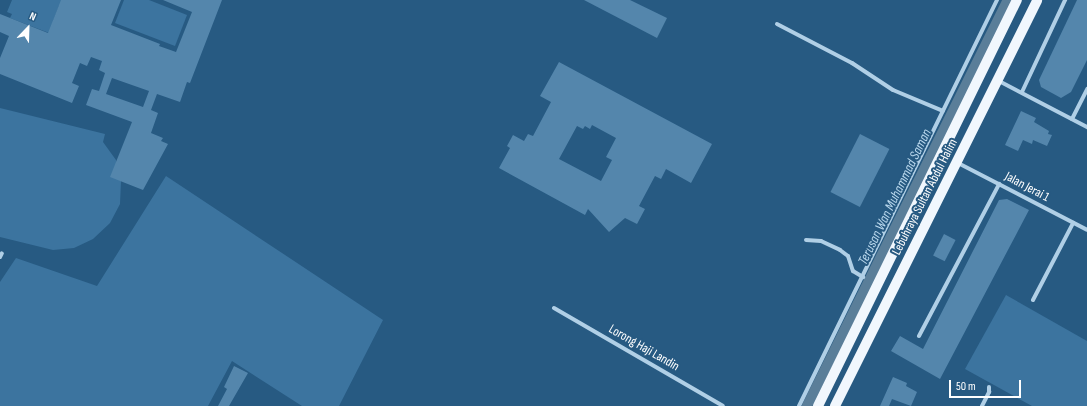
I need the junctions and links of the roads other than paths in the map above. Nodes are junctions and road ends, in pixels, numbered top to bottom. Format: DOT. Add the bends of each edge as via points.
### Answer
graph roads {
  1 [pos="997,0"];
  2 [pos="1017,0"];
  3 [pos="1037,0"];
  4 [pos="1065,0"];
  5 [pos="777,24"];
  6 [pos="997,80"];
  7 [pos="1087,89"];
  8 [pos="1022,92"];
  9 [pos="944,111"];
  10 [pos="1072,119"];
  11 [pos="1087,127"];
  12 [pos="958,163"];
  13 [pos="999,184"];
  14 [pos="1074,223"];
  15 [pos="1087,230"];
  16 [pos="806,240"];
  17 [pos="863,277"];
  18 [pos="1033,300"];
  19 [pos="554,308"];
  20 [pos="919,336"];
  21 [pos="989,387"];
  22 [pos="723,406"];
  23 [pos="799,406"];
  24 [pos="818,406"];
  25 [pos="835,406"];
  26 [pos="982,406"];
  1 -- 9 [label="street"];
  2 -- 24 [label="main road, Lebuhraya Sultan Abdul Halim"];
  3 -- 6 [label="main road, Lebuhraya Sultan Abdul Halim"];
  4 -- 8 [label="street"];
  5 -- 9 [label="street" via="852,63 893,90"];
  6 -- 8 [label="street"];
  6 -- 12 [label="main road, Lebuhraya Sultan Abdul Halim"];
  7 -- 10 [label="street"];
  8 -- 10 [label="street"];
  9 -- 17 [label="street"];
  10 -- 11 [label="street"];
  12 -- 13 [label="street, Jalan Jerai 1"];
  12 -- 25 [label="main road, Lebuhraya Sultan Abdul Halim"];
  13 -- 14 [label="street, Jalan Jerai 1"];
  13 -- 20 [label="street"];
  14 -- 15 [label="street, Jalan Jerai 1"];
  14 -- 18 [label="street"];
  16 -- 17 [label="street" via="821,241 840,250 848,256 853,270"];
  17 -- 23 [label="street"];
  19 -- 22 [label="street, Lorong Haji Landin"];
  21 -- 26 [label="street" via="990,392"];
}
